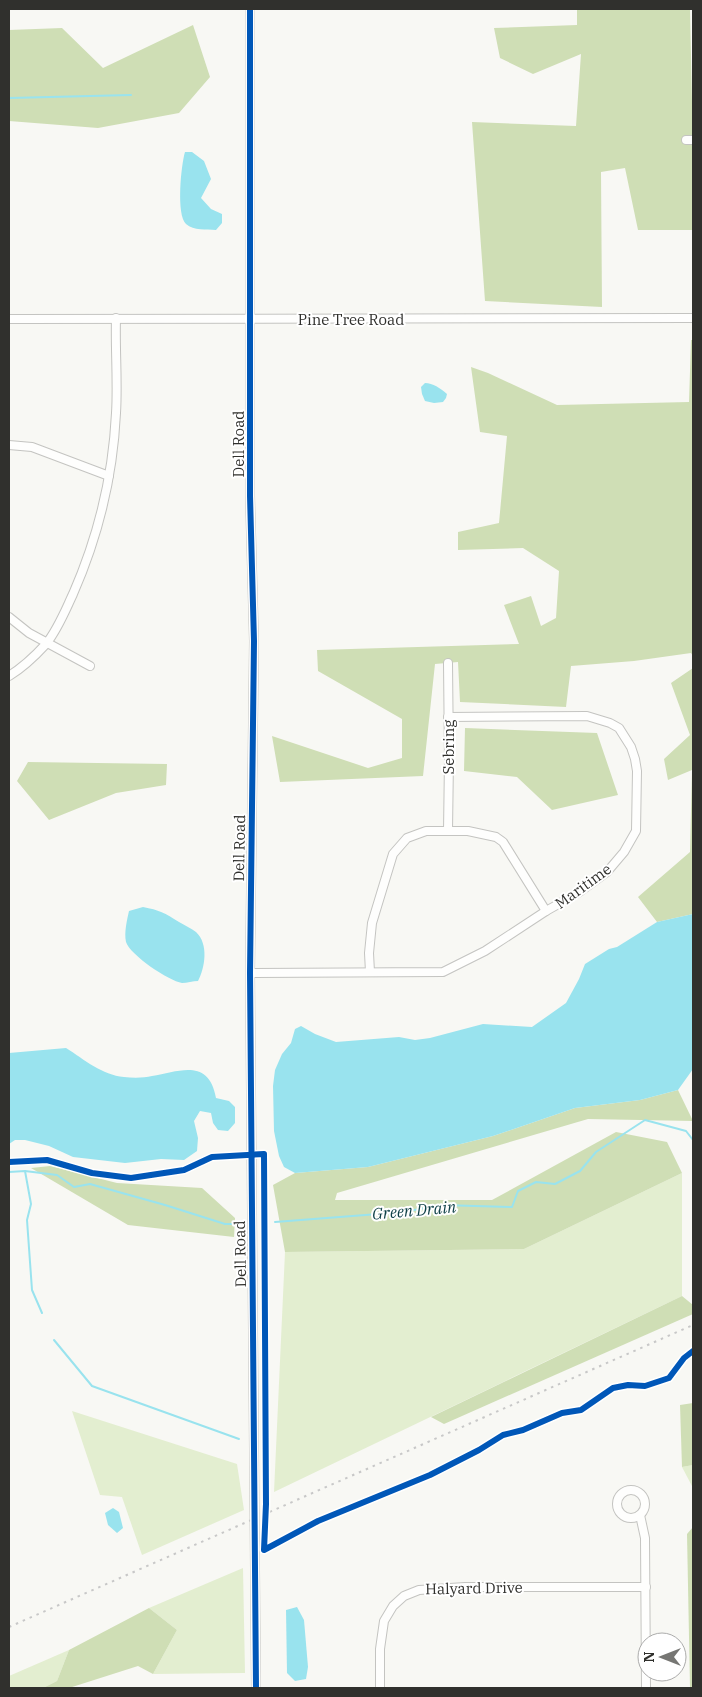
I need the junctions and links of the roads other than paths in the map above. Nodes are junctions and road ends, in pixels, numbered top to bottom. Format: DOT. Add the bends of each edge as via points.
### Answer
graph roads {
  1 [pos="250,9"];
  2 [pos="116,318"];
  3 [pos="693,318"];
  4 [pos="9,319"];
  5 [pos="250,319"];
  6 [pos="9,445"];
  7 [pos="109,476"];
  8 [pos="9,617"];
  9 [pos="46,643"];
  10 [pos="448,664"];
  11 [pos="90,666"];
  12 [pos="9,676"];
  13 [pos="448,717"];
  14 [pos="448,831"];
  15 [pos="546,911"];
  16 [pos="370,972"];
  17 [pos="250,973"];
  18 [pos="640,1515"];
  19 [pos="646,1587"];
  20 [pos="256,1688"];
  21 [pos="380,1688"];
  22 [pos="646,1688"];
  1 -- 5 [label="street, Dell Road"];
  2 -- 4 [label="street, Pine Tree Road"];
  2 -- 5 [label="street, Pine Tree Road"];
  2 -- 7 [label="street" via="116,415"];
  3 -- 5 [label="street, Pine Tree Road"];
  5 -- 17 [label="street, Dell Road" via="254,641"];
  6 -- 7 [label="street" via="32,447"];
  7 -- 9 [label="street" via="95,538 82,573 63,617"];
  8 -- 9 [label="street"];
  9 -- 11 [label="street"];
  9 -- 12 [label="street"];
  10 -- 13 [label="street, Sebring"];
  13 -- 14 [label="street, Sebring"];
  13 -- 15 [label="street, Maritime" via="587,716 618,728 631,747 637,771 636,831 607,872"];
  14 -- 15 [label="street" via="480,833 503,842"];
  14 -- 16 [label="street" via="426,831 407,838 393,854 372,923"];
  15 -- 16 [label="street, Maritime" via="485,952 443,972"];
  16 -- 17 [label="street, Maritime"];
  17 -- 20 [label="street, Dell Road"];
  18 -- 19 [label="street" via="645,1538"];
  19 -- 21 [label="street, Halyard Drive" via="418,1590 393,1606 384,1621"];
  19 -- 22 [label="street"];
}
